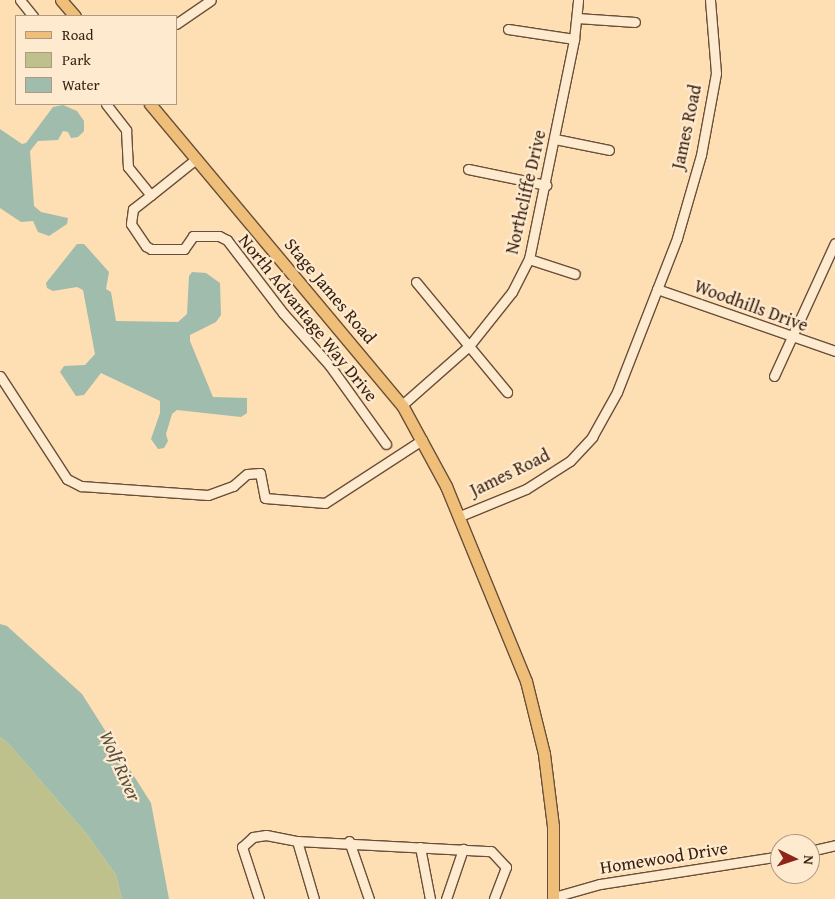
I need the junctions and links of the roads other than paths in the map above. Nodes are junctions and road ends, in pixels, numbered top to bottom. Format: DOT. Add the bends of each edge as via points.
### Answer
graph roads {
  1 [pos="20,0"];
  2 [pos="61,0"];
  3 [pos="211,0"];
  4 [pos="578,0"];
  5 [pos="710,0"];
  6 [pos="32,15"];
  7 [pos="74,15"];
  8 [pos="577,18"];
  9 [pos="635,22"];
  10 [pos="178,23"];
  11 [pos="508,30"];
  12 [pos="574,39"];
  13 [pos="107,105"];
  14 [pos="151,105"];
  15 [pos="555,139"];
  16 [pos="609,150"];
  17 [pos="196,159"];
  18 [pos="468,169"];
  19 [pos="546,186"];
  20 [pos="151,195"];
  21 [pos="835,243"];
  22 [pos="529,259"];
  23 [pos="576,274"];
  24 [pos="416,282"];
  25 [pos="657,289"];
  26 [pos="791,338"];
  27 [pos="470,346"];
  28 [pos="835,351"];
  29 [pos="0,376"];
  30 [pos="774,376"];
  31 [pos="507,392"];
  32 [pos="402,405"];
  33 [pos="422,440"];
  34 [pos="386,444"];
  35 [pos="460,516"];
  36 [pos="297,841"];
  37 [pos="349,841"];
  38 [pos="835,845"];
  39 [pos="420,847"];
  40 [pos="463,849"];
  41 [pos="820,849"];
  42 [pos="770,858"];
  43 [pos="553,898"];
  44 [pos="259,899"];
  45 [pos="314,899"];
  46 [pos="369,899"];
  47 [pos="430,899"];
  48 [pos="446,899"];
  49 [pos="494,899"];
  1 -- 6 [label="street"];
  2 -- 7 [label="main road"];
  3 -- 10 [label="street"];
  4 -- 8 [label="street, Northcliffe Drive"];
  5 -- 25 [label="street, James Road" via="716,48 708,123 692,192"];
  8 -- 9 [label="street"];
  8 -- 12 [label="street, Northcliffe Drive"];
  11 -- 12 [label="street"];
  12 -- 15 [label="street, Northcliffe Drive"];
  13 -- 20 [label="street" via="126,130 128,167"];
  14 -- 17 [label="main road, Stage James Road"];
  15 -- 16 [label="street"];
  15 -- 19 [label="street, Northcliffe Drive"];
  17 -- 20 [label="street, North Advantage Way Drive"];
  17 -- 32 [label="main road, Stage James Road"];
  18 -- 19 [label="street"];
  19 -- 22 [label="street, Northcliffe Drive"];
  20 -- 34 [label="street, North Advantage Way Drive" via="133,210 131,224 146,246 151,249 184,249 193,236 219,236 227,240 277,306 330,366"];
  21 -- 26 [label="street"];
  22 -- 23 [label="street"];
  22 -- 27 [label="street, Northcliffe Drive" via="512,292"];
  24 -- 27 [label="street"];
  25 -- 26 [label="street, Woodhills Drive"];
  25 -- 35 [label="street, James Road" via="617,392 584,447 555,473 526,489"];
  26 -- 28 [label="street, Woodhills Drive"];
  26 -- 30 [label="street"];
  27 -- 31 [label="street"];
  27 -- 32 [label="street, Northcliffe Drive"];
  29 -- 33 [label="street" via="67,479 81,486 208,495 233,486 247,474 260,473 265,498 325,503"];
  32 -- 33 [label="main road, Stage James Road"];
  33 -- 35 [label="main road, Stage James Road"];
  35 -- 43 [label="main road, James Road" via="526,681 544,754 553,826"];
  36 -- 37 [label="street"];
  36 -- 44 [label="street" via="266,835 254,837 242,847"];
  36 -- 45 [label="street"];
  37 -- 39 [label="street"];
  37 -- 46 [label="street"];
  38 -- 41 [label="street"];
  39 -- 40 [label="street"];
  39 -- 47 [label="street"];
  40 -- 48 [label="street"];
  40 -- 49 [label="street" via="491,851 506,867"];
  42 -- 43 [label="street, Homewood Drive" via="600,884"];
}
